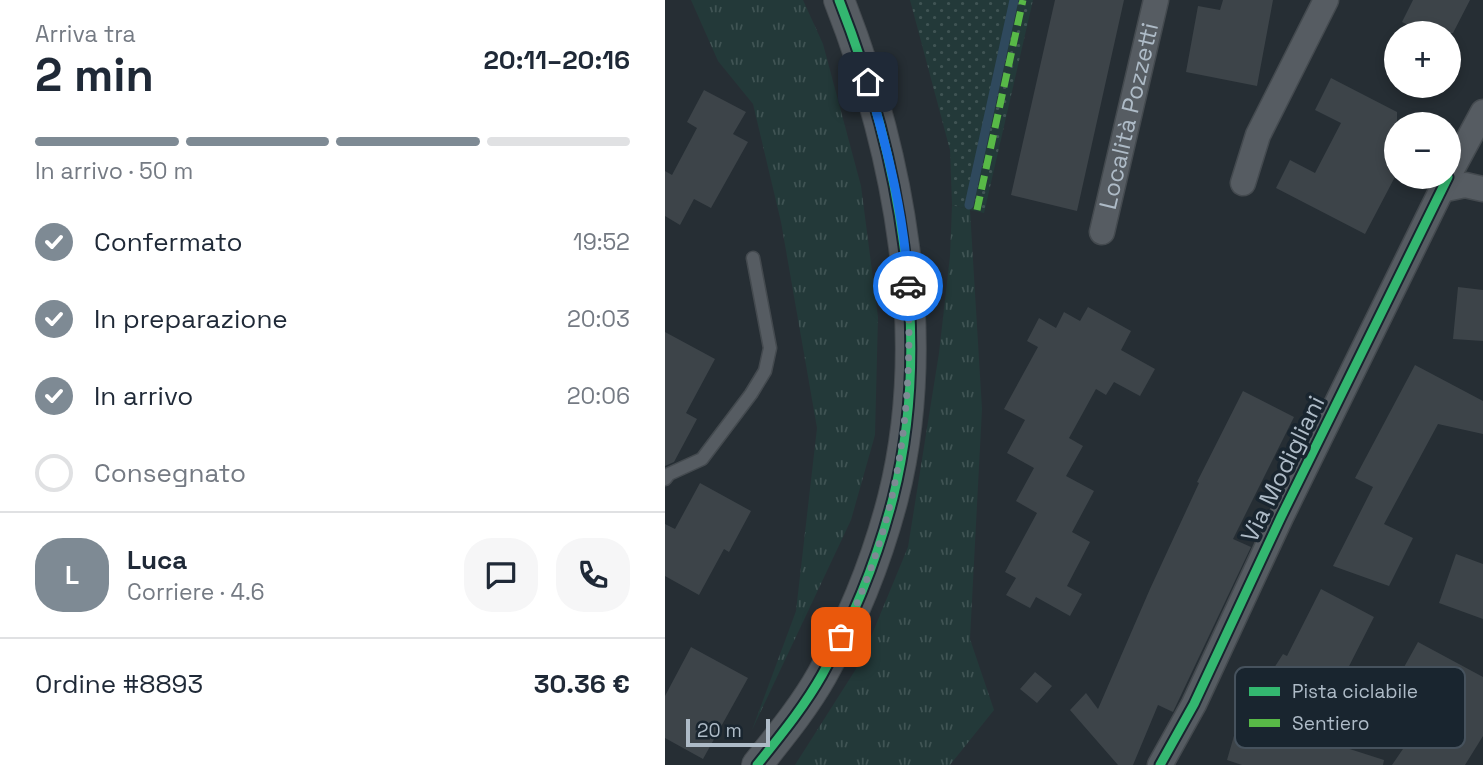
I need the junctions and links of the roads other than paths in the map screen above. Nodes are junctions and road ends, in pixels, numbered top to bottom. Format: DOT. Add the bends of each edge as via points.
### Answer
graph roads {
  1 [pos="839,0"];
  2 [pos="1156,0"];
  3 [pos="1326,0"];
  4 [pos="1483,112"];
  5 [pos="1461,152"];
  6 [pos="1243,183"];
  7 [pos="1461,184"];
  8 [pos="1442,189"];
  9 [pos="1483,189"];
  10 [pos="1102,232"];
  11 [pos="753,258"];
  12 [pos="666,475"];
  13 [pos="757,765"];
  14 [pos="1160,765"];
  1 -- 13 [label="street" via="883,134 899,218 909,316 905,426 893,496 852,617 821,677"];
  2 -- 10 [label="street, Località Pozzetti"];
  3 -- 6 [label="street" via="1258,135"];
  4 -- 5 [label="street, Via Modigliani"];
  7 -- 9 [label="street"];
  8 -- 14 [label="street, Via Modigliani" via="1194,704"];
  11 -- 12 [label="lane" via="771,348 765,371 702,459"];
}
